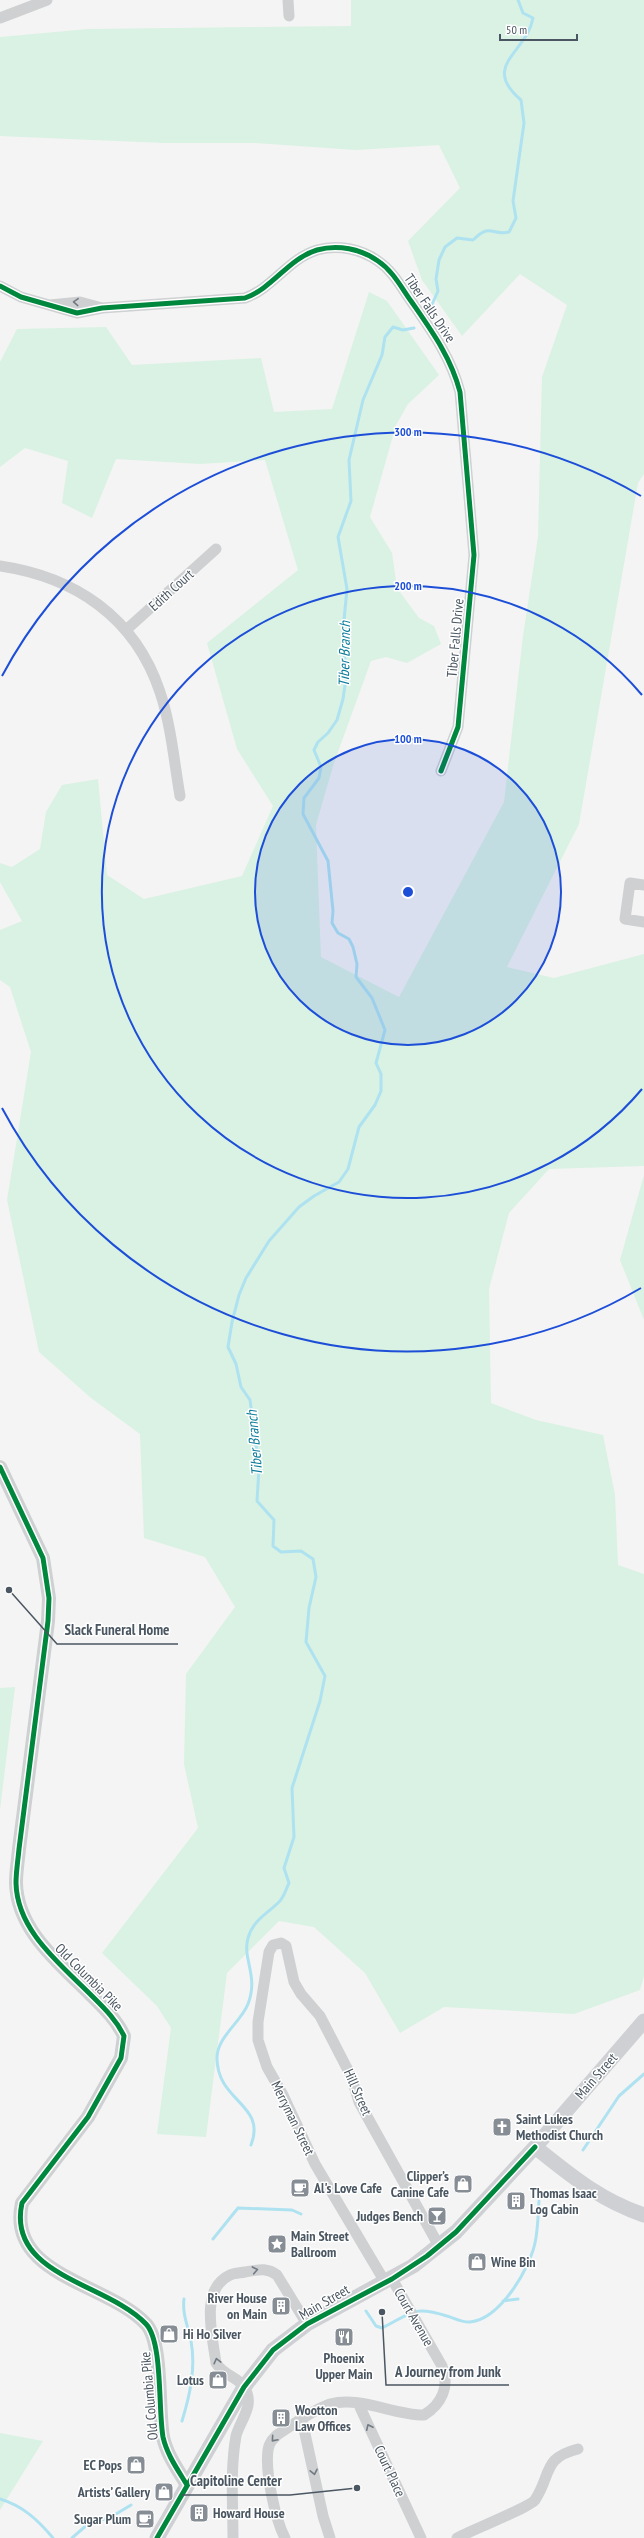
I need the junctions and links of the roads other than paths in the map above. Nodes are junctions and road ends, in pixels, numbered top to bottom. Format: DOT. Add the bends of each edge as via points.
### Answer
graph roads {
  1 [pos="47,0"];
  2 [pos="288,0"];
  3 [pos="289,16"];
  4 [pos="0,18"];
  5 [pos="0,286"];
  6 [pos="216,550"];
  7 [pos="0,566"];
  8 [pos="126,630"];
  9 [pos="441,771"];
  10 [pos="180,796"];
  11 [pos="644,885"];
  12 [pos="644,922"];
  13 [pos="0,1467"];
  14 [pos="4,1483"];
  15 [pos="278,1943"];
  16 [pos="644,2020"];
  17 [pos="535,2147"];
  18 [pos="644,2215"];
  19 [pos="439,2246"];
  20 [pos="388,2281"];
  21 [pos="307,2324"];
  22 [pos="244,2387"];
  23 [pos="358,2403"];
  24 [pos="302,2420"];
  25 [pos="578,2450"];
  26 [pos="187,2485"];
  27 [pos="157,2538"];
  28 [pos="233,2538"];
  29 [pos="285,2538"];
  30 [pos="330,2538"];
  31 [pos="421,2538"];
  32 [pos="457,2538"];
  1 -- 4 [label="street"];
  2 -- 3 [label="street"];
  5 -- 9 [label="street, Tiber Falls Drive" via="20,297 77,313 102,308 245,298 266,289 298,259 329,248 340,247 365,254 378,261 395,278 441,345 457,378 474,537 458,727"];
  6 -- 8 [label="street, Edith Court"];
  7 -- 8 [label="street" via="40,574 62,582 85,594"];
  8 -- 10 [label="street" via="151,670 160,692"];
  11 -- 12 [label="street" via="630,883 625,919"];
  13 -- 14 [label="street, Old Columbia Pike"];
  14 -- 26 [label="street, Old Columbia Pike" via="43,1558 49,1598 19,1849 16,1883 19,1901 24,1916 45,1949 119,2025 124,2036 124,2045 111,2078 88,2117 22,2203 18,2221 27,2246 45,2264 104,2294 148,2326 156,2346 159,2406 165,2443"];
  15 -- 19 [label="street, Hill Street" via="286,1946 294,1982 320,2016 351,2076 359,2102"];
  15 -- 20 [label="street, Merryman Street" via="273,1945 269,1952 258,2022 258,2040 268,2067 315,2164"];
  16 -- 17 [label="main road, Main Street"];
  17 -- 18 [label="main road" via="607,2201"];
  17 -- 19 [label="main road, Main Street" via="456,2232"];
  19 -- 20 [label="main road, Main Street"];
  20 -- 21 [label="main road, Main Street"];
  20 -- 23 [label="street, Court Avenue" via="416,2322 445,2374 446,2383 441,2398 424,2414 406,2414"];
  21 -- 22 [label="main road, Main Street" via="274,2350"];
  22 -- 21 [label="street, one-way" via="219,2369 216,2363 210,2304 219,2283 230,2275 263,2269 271,2271 277,2275"];
  22 -- 26 [label="main road, Main Street"];
  22 -- 28 [label="street" via="248,2409 236,2435 231,2480"];
  23 -- 24 [label="street, Court Avenue" via="330,2405"];
  31 -- 23 [label="street, Court Place, one-way"];
  24 -- 29 [label="street, Court Avenue, one-way" via="277,2435 270,2442 268,2451 274,2503"];
  24 -- 30 [label="street, one-way"];
  25 -- 32 [label="street" via="563,2453 553,2461 534,2501"];
  26 -- 27 [label="main road, Main Street"];
}
